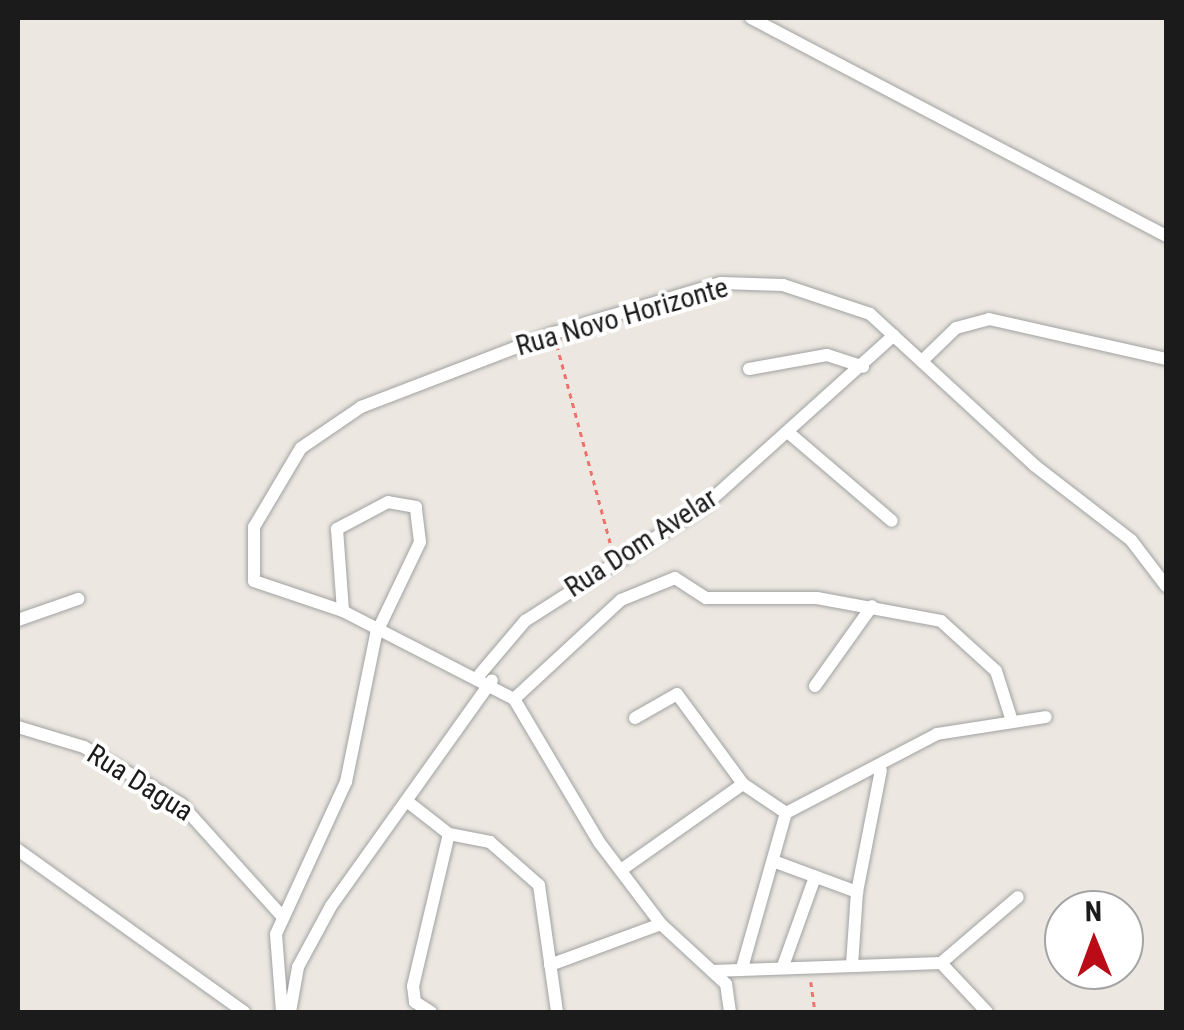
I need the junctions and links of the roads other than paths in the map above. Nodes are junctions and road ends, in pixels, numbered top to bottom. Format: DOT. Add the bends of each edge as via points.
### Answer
graph roads {
  1 [pos="751,18"];
  2 [pos="1166,236"];
  3 [pos="894,335"];
  4 [pos="1166,360"];
  5 [pos="922,361"];
  6 [pos="863,367"];
  7 [pos="749,369"];
  8 [pos="789,433"];
  9 [pos="892,521"];
  10 [pos="1166,586"];
  11 [pos="78,599"];
  12 [pos="872,606"];
  13 [pos="344,611"];
  14 [pos="18,620"];
  15 [pos="376,634"];
  16 [pos="486,677"];
  17 [pos="815,686"];
  18 [pos="514,699"];
  19 [pos="1046,717"];
  20 [pos="635,718"];
  21 [pos="1012,722"];
  22 [pos="18,726"];
  23 [pos="880,770"];
  24 [pos="743,784"];
  25 [pos="408,802"];
  26 [pos="786,813"];
  27 [pos="449,834"];
  28 [pos="18,850"];
  29 [pos="772,861"];
  30 [pos="621,870"];
  31 [pos="815,877"];
  32 [pos="857,892"];
  33 [pos="1018,896"];
  34 [pos="282,916"];
  35 [pos="661,924"];
  36 [pos="941,963"];
  37 [pos="852,964"];
  38 [pos="550,965"];
  39 [pos="783,966"];
  40 [pos="742,968"];
  41 [pos="712,971"];
  42 [pos="244,1012"];
  43 [pos="282,1012"];
  44 [pos="290,1012"];
  45 [pos="431,1012"];
  46 [pos="557,1012"];
  47 [pos="730,1012"];
  48 [pos="987,1012"];
  1 -- 2 [label="street"];
  3 -- 5 [label="street, Rua Novo Horizonte"];
  3 -- 6 [label="street, Rua Dom Avelar"];
  3 -- 13 [label="street, Rua Novo Horizonte" via="832,296 734,282 554,334 322,430 266,495 250,567 260,588"];
  4 -- 5 [label="street" via="989,320 956,328"];
  5 -- 10 [label="street, Rua Novo Horizonte" via="1131,540"];
  6 -- 7 [label="street" via="827,355"];
  6 -- 8 [label="street, Rua Dom Avelar"];
  8 -- 9 [label="street"];
  8 -- 16 [label="street, Rua Dom Avelar" via="702,508 614,558 525,621"];
  11 -- 14 [label="street"];
  12 -- 17 [label="street"];
  12 -- 18 [label="street" via="718,599 667,578 621,600"];
  12 -- 21 [label="street" via="966,636 1001,679"];
  13 -- 15 [label="street"];
  13 -- 15 [label="street" via="336,529 388,502 416,507 420,542"];
  15 -- 16 [label="street"];
  15 -- 34 [label="street" via="346,782"];
  16 -- 18 [label="street"];
  16 -- 25 [label="street, Rua Dom Avelar"];
  18 -- 30 [label="street"];
  19 -- 21 [label="street"];
  20 -- 24 [label="street" via="677,694"];
  21 -- 23 [label="street" via="936,734"];
  22 -- 34 [label="street, Rua Dagua" via="84,746 180,804"];
  23 -- 26 [label="street"];
  23 -- 32 [label="street"];
  24 -- 26 [label="street"];
  24 -- 30 [label="street"];
  25 -- 27 [label="street"];
  25 -- 44 [label="street, Rua Dom Avelar" via="330,906 298,966"];
  26 -- 29 [label="street"];
  27 -- 38 [label="street" via="480,837 540,885"];
  27 -- 45 [label="street" via="413,986 415,1002"];
  28 -- 42 [label="street"];
  29 -- 31 [label="street"];
  29 -- 40 [label="street"];
  30 -- 35 [label="street"];
  31 -- 32 [label="street"];
  31 -- 39 [label="street"];
  32 -- 37 [label="street"];
  33 -- 36 [label="street"];
  34 -- 43 [label="street" via="274,958"];
  35 -- 38 [label="street"];
  35 -- 41 [label="street"];
  36 -- 37 [label="street"];
  36 -- 48 [label="street"];
  37 -- 39 [label="street"];
  38 -- 46 [label="street"];
  39 -- 40 [label="street"];
  40 -- 41 [label="street"];
  41 -- 47 [label="street" via="730,992"];
}
